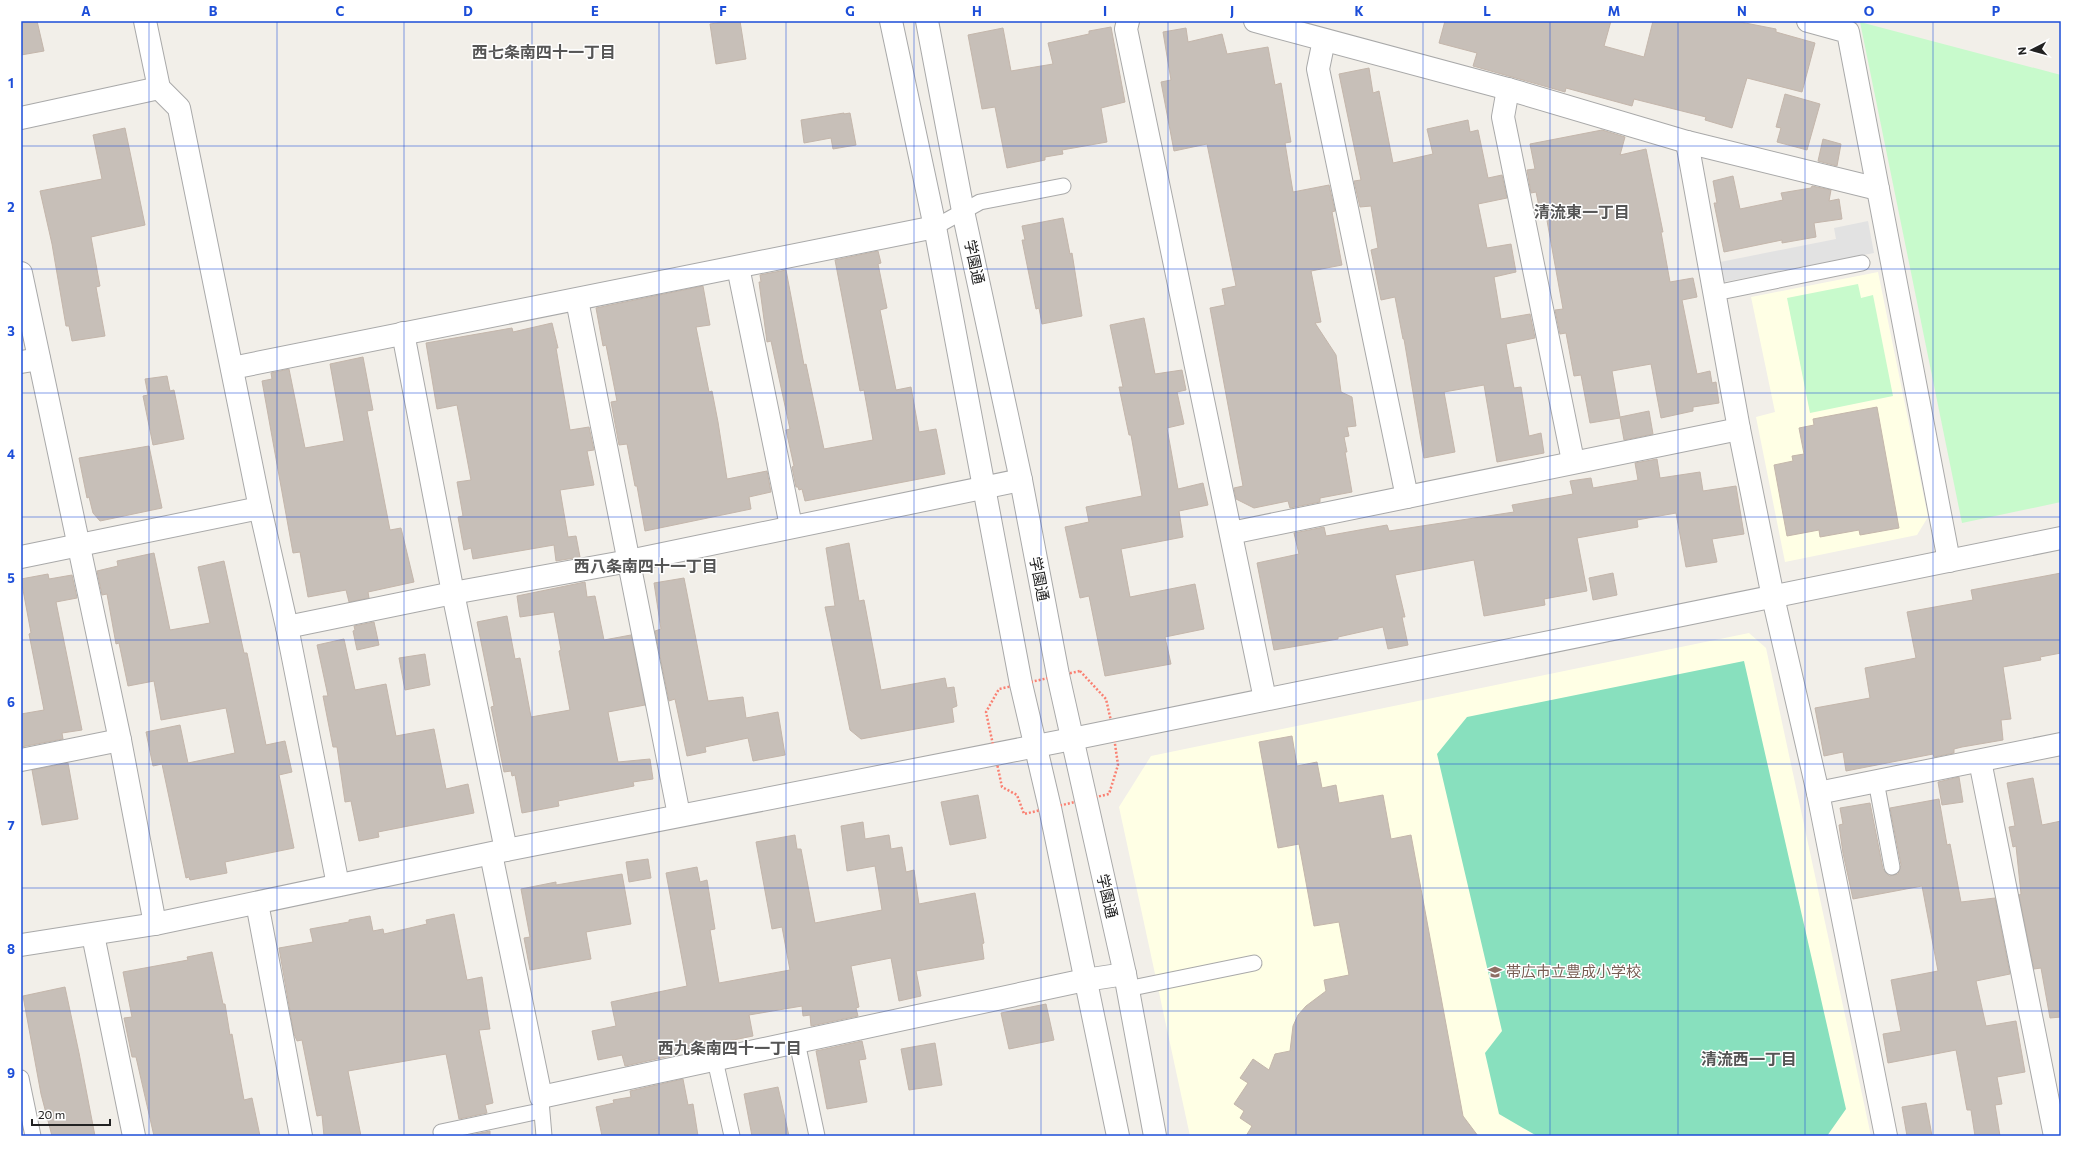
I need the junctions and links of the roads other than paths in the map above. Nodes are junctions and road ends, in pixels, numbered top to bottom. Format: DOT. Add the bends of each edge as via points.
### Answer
graph roads {
  1 [pos="145,21"];
  2 [pos="892,21"];
  3 [pos="927,21"];
  4 [pos="1128,21"];
  5 [pos="1255,21"];
  6 [pos="1808,21"];
  7 [pos="1324,40"];
  8 [pos="159,88"];
  9 [pos="1508,90"];
  10 [pos="21,118"];
  11 [pos="1687,142"];
  12 [pos="1063,186"];
  13 [pos="1878,189"];
  14 [pos="963,211"];
  15 [pos="935,227"];
  16 [pos="1862,263"];
  17 [pos="738,267"];
  18 [pos="21,273"];
  19 [pos="1715,293"];
  20 [pos="577,300"];
  21 [pos="403,333"];
  22 [pos="30,361"];
  23 [pos="232,368"];
  24 [pos="1740,428"];
  25 [pos="1573,461"];
  26 [pos="1021,480"];
  27 [pos="984,486"];
  28 [pos="1407,497"];
  29 [pos="260,508"];
  30 [pos="791,526"];
  31 [pos="1231,533"];
  32 [pos="2061,538"];
  33 [pos="77,546"];
  34 [pos="21,557"];
  35 [pos="628,561"];
  36 [pos="1949,561"];
  37 [pos="453,593"];
  38 [pos="1773,597"];
  39 [pos="287,627"];
  40 [pos="1265,699"];
  41 [pos="1072,738"];
  42 [pos="120,740"];
  43 [pos="2061,744"];
  44 [pos="1034,746"];
  45 [pos="21,760"];
  46 [pos="1980,761"];
  47 [pos="1876,781"];
  48 [pos="1818,793"];
  49 [pos="679,816"];
  50 [pos="498,852"];
  51 [pos="1892,867"];
  52 [pos="338,885"];
  53 [pos="257,903"];
  54 [pos="155,924"];
  55 [pos="93,935"];
  56 [pos="21,945"];
  57 [pos="1254,963"];
  58 [pos="1085,980"];
  59 [pos="1126,981"];
  60 [pos="797,1042"];
  61 [pos="715,1060"];
  62 [pos="21,1078"];
  63 [pos="541,1104"];
  64 [pos="33,1136"];
  65 [pos="134,1136"];
  66 [pos="300,1136"];
  67 [pos="442,1136"];
  68 [pos="544,1136"];
  69 [pos="732,1136"];
  70 [pos="817,1136"];
  71 [pos="1118,1136"];
  72 [pos="1156,1136"];
  73 [pos="1886,1136"];
  74 [pos="2055,1136"];
  1 -- 8 [label="street"];
  2 -- 15 [label="street"];
  3 -- 14 [label="street, 学園通"];
  4 -- 31 [label="street" via="1126,29"];
  5 -- 7 [label="street"];
  6 -- 13 [label="street" via="1848,32"];
  7 -- 9 [label="street"];
  7 -- 28 [label="street" via="1318,69"];
  8 -- 10 [label="street"];
  8 -- 23 [label="street" via="180,108"];
  9 -- 11 [label="street"];
  9 -- 25 [label="street" via="1503,117"];
  11 -- 13 [label="street"];
  11 -- 19 [label="street"];
  12 -- 14 [label="lane" via="980,202"];
  13 -- 36 [label="street"];
  14 -- 15 [label="lane"];
  14 -- 26 [label="street, 学園通"];
  15 -- 17 [label="street"];
  15 -- 27 [label="street"];
  16 -- 19 [label="lane"];
  17 -- 20 [label="street"];
  17 -- 30 [label="street"];
  18 -- 22 [label="street"];
  19 -- 24 [label="street"];
  20 -- 21 [label="street"];
  20 -- 35 [label="street"];
  21 -- 23 [label="street"];
  21 -- 37 [label="street"];
  22 -- 33 [label="street"];
  23 -- 29 [label="street"];
  24 -- 25 [label="street"];
  24 -- 38 [label="street"];
  25 -- 28 [label="street"];
  26 -- 27 [label="street"];
  26 -- 41 [label="street, 学園通"];
  27 -- 30 [label="street"];
  27 -- 44 [label="street"];
  28 -- 31 [label="street"];
  29 -- 33 [label="street"];
  29 -- 39 [label="street"];
  30 -- 35 [label="street"];
  31 -- 40 [label="street"];
  32 -- 36 [label="street"];
  33 -- 34 [label="street"];
  33 -- 42 [label="street"];
  35 -- 37 [label="street"];
  35 -- 49 [label="street"];
  36 -- 38 [label="street"];
  37 -- 39 [label="street"];
  37 -- 50 [label="street"];
  38 -- 40 [label="street"];
  38 -- 48 [label="street"];
  39 -- 52 [label="street"];
  40 -- 41 [label="street"];
  41 -- 44 [label="street"];
  41 -- 59 [label="street, 学園通"];
  42 -- 45 [label="street"];
  42 -- 54 [label="street"];
  43 -- 46 [label="street"];
  44 -- 49 [label="street"];
  44 -- 58 [label="street" via="1050,808"];
  46 -- 47 [label="street"];
  46 -- 74 [label="street"];
  47 -- 48 [label="street"];
  47 -- 51 [label="lane"];
  48 -- 73 [label="street"];
  49 -- 50 [label="street"];
  50 -- 52 [label="street"];
  50 -- 63 [label="street"];
  52 -- 53 [label="street"];
  53 -- 54 [label="street"];
  53 -- 66 [label="street"];
  54 -- 55 [label="street"];
  55 -- 56 [label="street"];
  55 -- 65 [label="street"];
  57 -- 59 [label="lane"];
  58 -- 59 [label="street"];
  58 -- 60 [label="street"];
  58 -- 71 [label="street"];
  59 -- 72 [label="street, 学園通"];
  60 -- 61 [label="street"];
  60 -- 70 [label="lane"];
  61 -- 63 [label="street"];
  61 -- 69 [label="lane"];
  62 -- 64 [label="lane"];
  63 -- 67 [label="lane" via="441,1132"];
  63 -- 68 [label="lane"];
}
